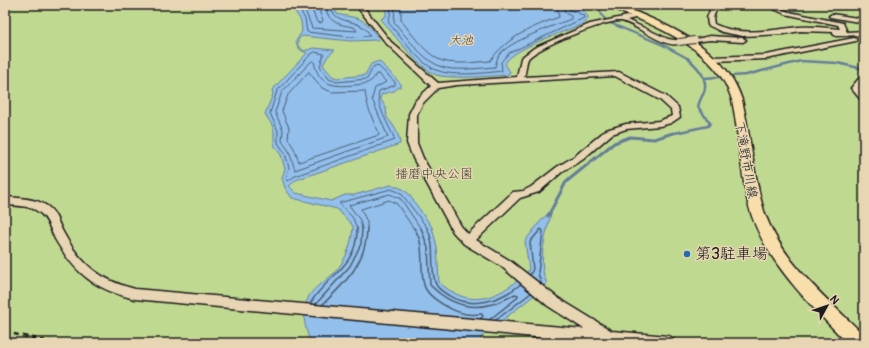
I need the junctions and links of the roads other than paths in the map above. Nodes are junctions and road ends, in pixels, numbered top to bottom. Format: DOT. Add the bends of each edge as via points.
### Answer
graph roads {
  1 [pos="359,5"];
  2 [pos="614,5"];
  3 [pos="715,5"];
  4 [pos="768,5"];
  5 [pos="784,5"];
  6 [pos="637,16"];
  7 [pos="621,19"];
  8 [pos="864,21"];
  9 [pos="841,24"];
  10 [pos="864,25"];
  11 [pos="844,31"];
  12 [pos="861,33"];
  13 [pos="864,39"];
  14 [pos="712,59"];
  15 [pos="864,78"];
  16 [pos="520,80"];
  17 [pos="436,86"];
  18 [pos="864,98"];
  19 [pos="5,201"];
  20 [pos="468,241"];
  21 [pos="609,337"];
  22 [pos="668,343"];
  23 [pos="859,343"];
  1 -- 17 [label="street" via="389,43"];
  2 -- 6 [label="main road, 下滝野市川線"];
  3 -- 11 [label="street" via="710,18 711,24 728,32 755,34 800,28"];
  4 -- 9 [label="street" via="787,13"];
  5 -- 8 [label="street" via="817,14"];
  6 -- 7 [label="street"];
  6 -- 14 [label="main road, 下滝野市川線" via="692,44"];
  7 -- 12 [label="street, bridge" via="667,41 679,42 710,38 766,40 817,33"];
  7 -- 16 [label="street" via="592,25 531,51 525,58"];
  9 -- 10 [label="street"];
  9 -- 11 [label="street"];
  11 -- 12 [label="street"];
  13 -- 14 [label="street" via="790,54"];
  14 -- 23 [label="main road, 下滝野市川線" via="725,74 736,98 754,204 761,223 778,254 803,285"];
  15 -- 18 [label="street" via="855,88"];
  16 -- 17 [label="street"];
  16 -- 20 [label="street" via="616,74 663,98 675,109 676,116 670,121 658,124 627,126 608,132 580,158 560,169 534,190 517,195"];
  17 -- 20 [label="street" via="415,108 412,143 457,229"];
  19 -- 21 [label="street" via="35,205 45,210 72,255 87,273 113,289 136,294 256,306"];
  20 -- 21 [label="street" via="505,263 552,302"];
  21 -- 22 [label="street"];
}
